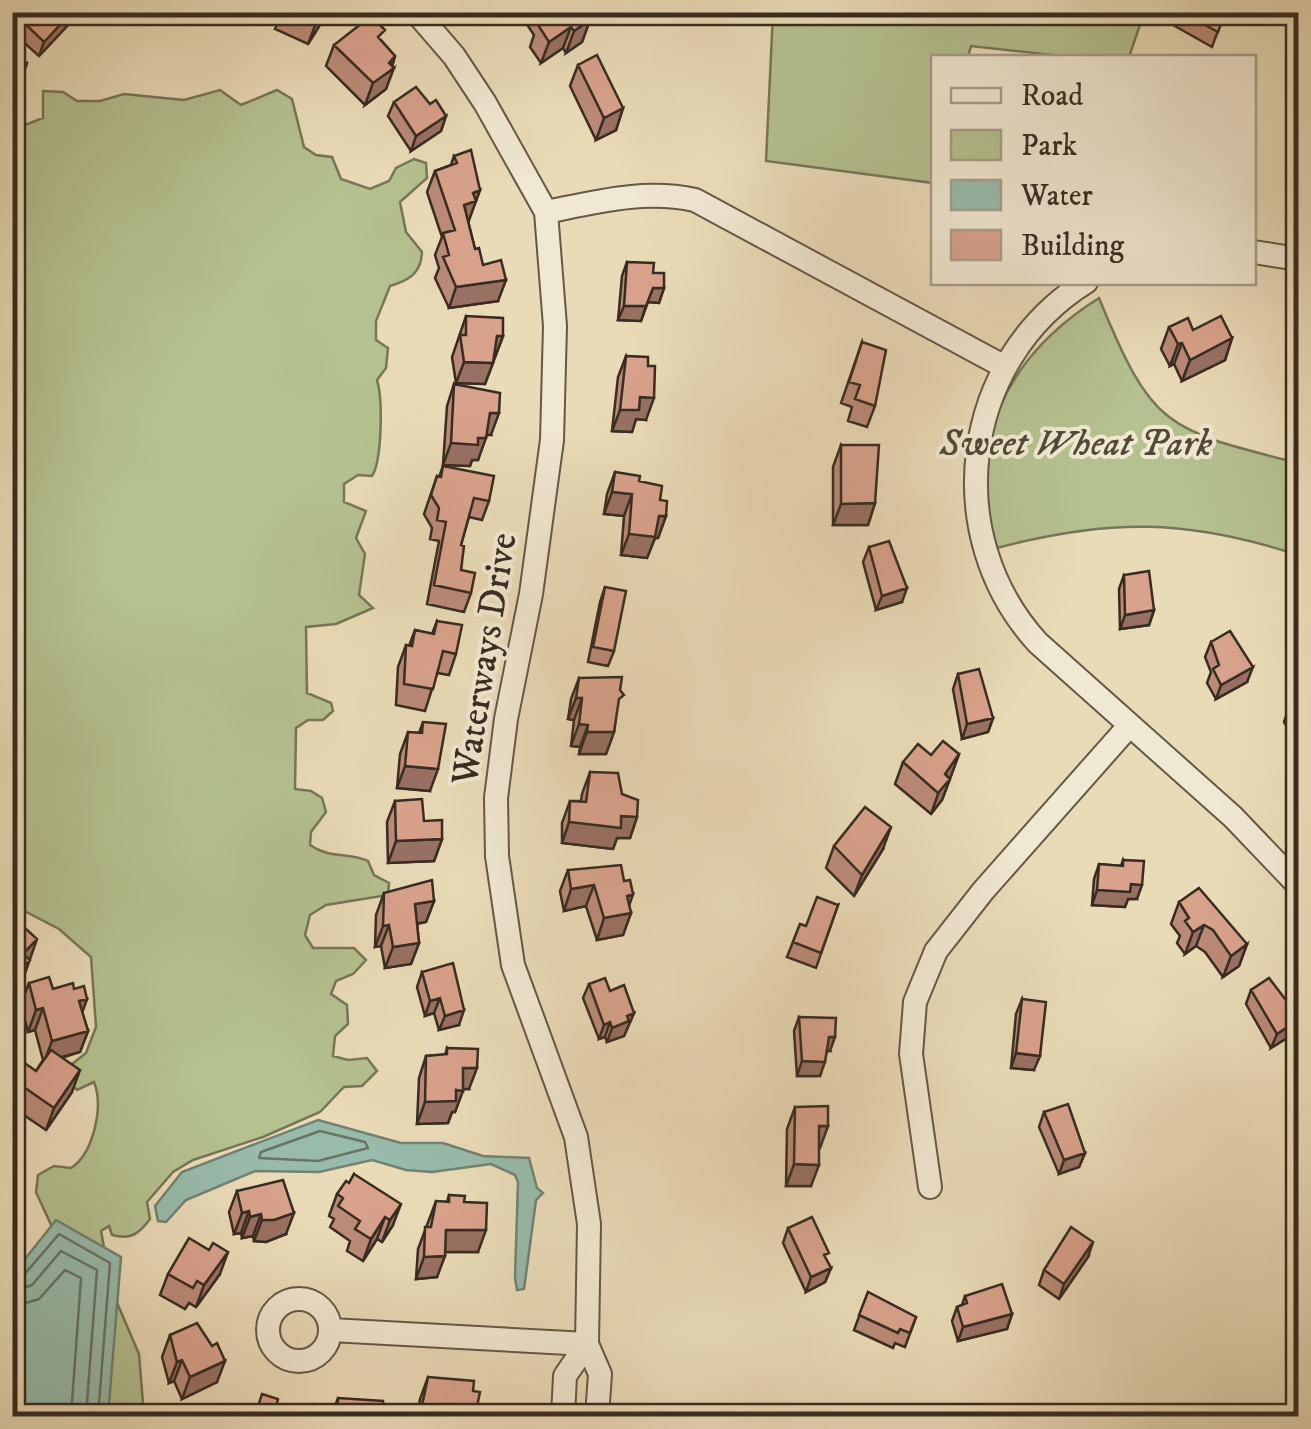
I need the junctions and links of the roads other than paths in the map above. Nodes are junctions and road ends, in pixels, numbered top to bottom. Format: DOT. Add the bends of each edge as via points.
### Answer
graph roads {
  1 [pos="416,12"];
  2 [pos="546,212"];
  3 [pos="1256,252"];
  4 [pos="1298,258"];
  5 [pos="1082,285"];
  6 [pos="1003,366"];
  7 [pos="1130,726"];
  8 [pos="1298,885"];
  9 [pos="930,1187"];
  10 [pos="330,1330"];
  11 [pos="587,1344"];
  12 [pos="563,1416"];
  13 [pos="598,1416"];
  1 -- 2 [label="street, Waterways Drive" via="485,102"];
  2 -- 6 [label="street" via="632,196 695,200"];
  2 -- 11 [label="street, Waterways Drive" via="555,334 552,440 502,743 497,856 513,965 576,1137 589,1224"];
  3 -- 4 [label="street"];
  5 -- 6 [label="street" via="1038,321"];
  6 -- 7 [label="street" via="976,455 984,548 1027,631"];
  7 -- 8 [label="street"];
  7 -- 9 [label="street" via="936,951 915,1002 912,1054"];
  10 -- 11 [label="street"];
  11 -- 12 [label="street, Waterways Drive" via="565,1376"];
  11 -- 13 [label="street, Waterways Drive" via="600,1374"];
}
